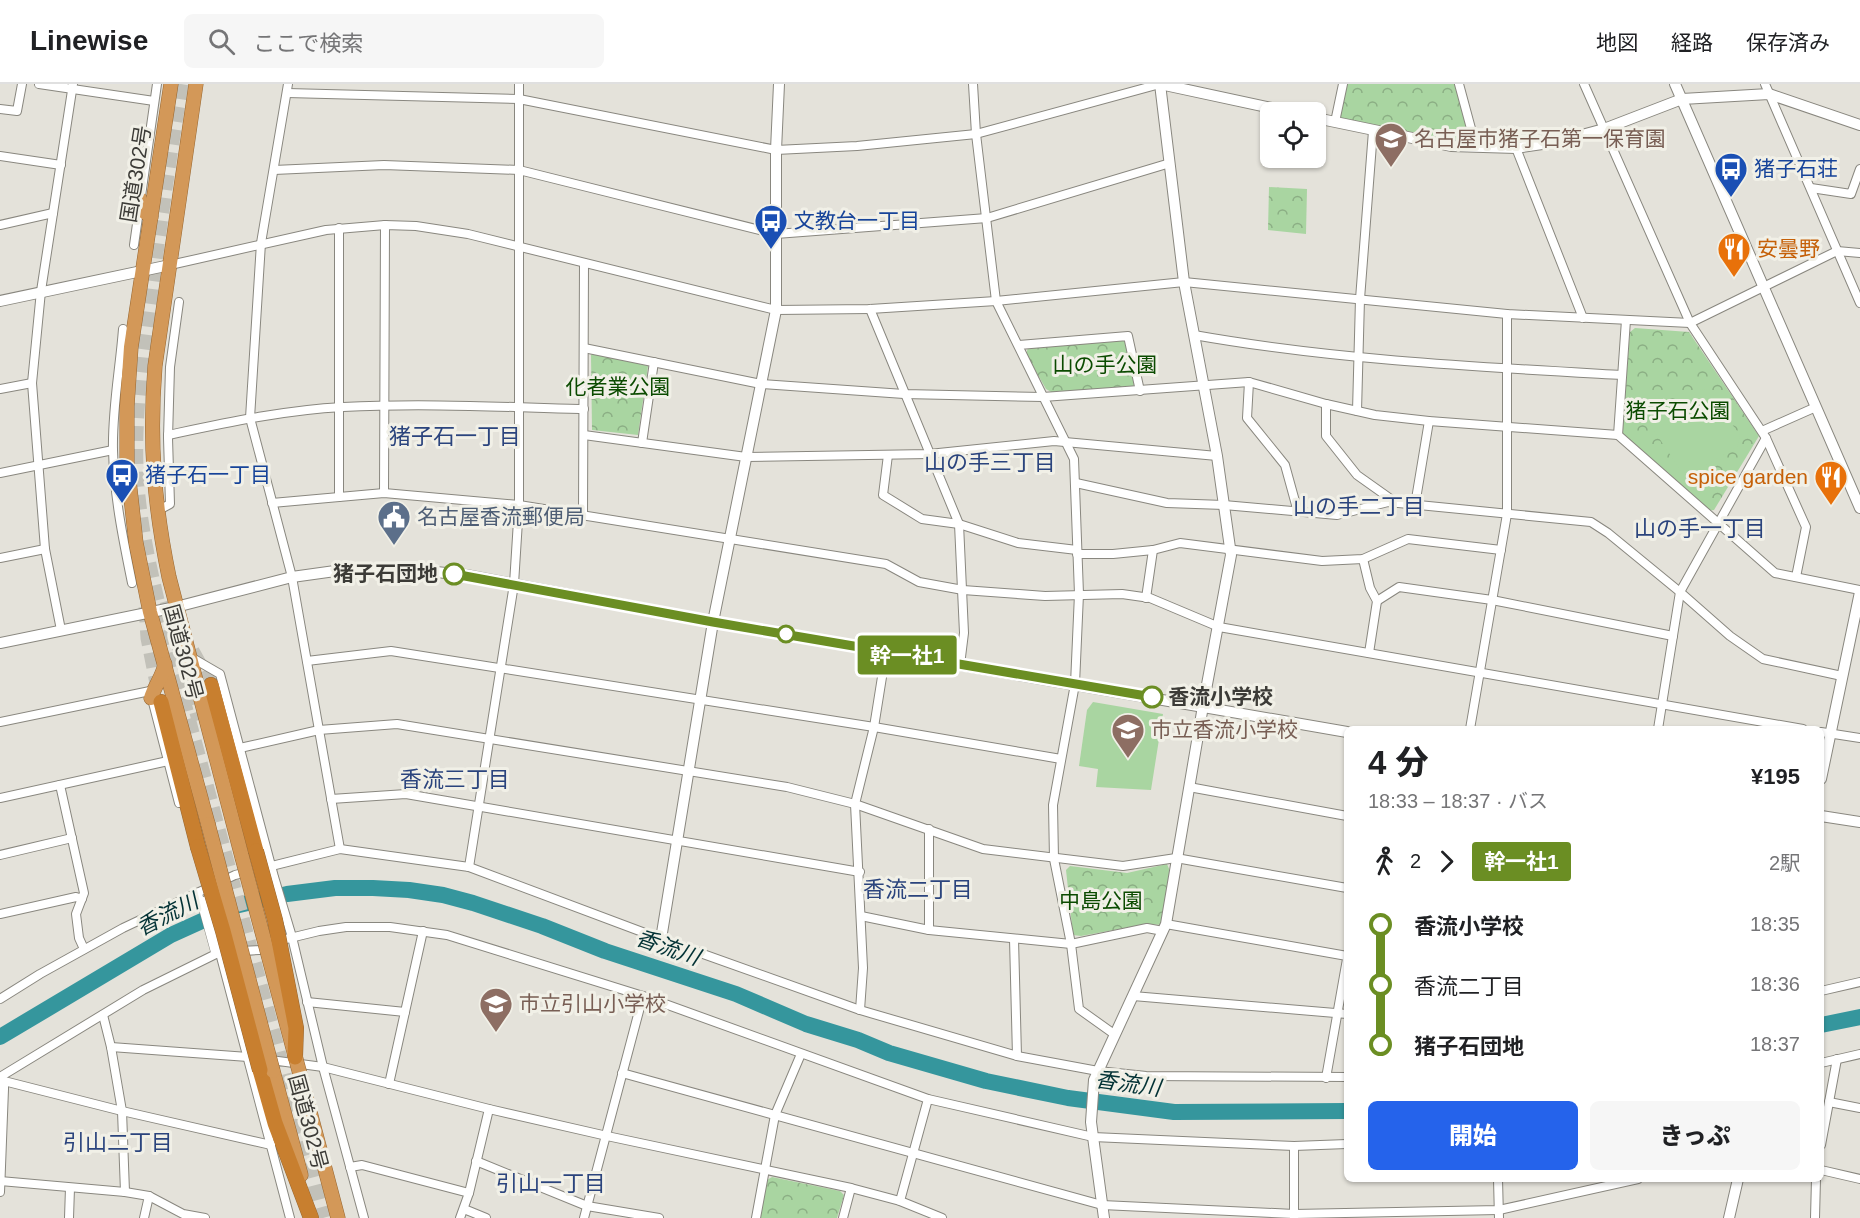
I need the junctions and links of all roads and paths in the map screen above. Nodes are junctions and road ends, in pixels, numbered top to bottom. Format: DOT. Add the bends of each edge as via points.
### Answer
graph roads {
  1 [pos="22,84"];
  2 [pos="39,84"];
  3 [pos="157,84"];
  4 [pos="171,84"];
  5 [pos="196,84"];
  6 [pos="519,84"];
  7 [pos="779,84"];
  8 [pos="973,84"];
  9 [pos="1160,84"];
  10 [pos="1343,84"];
  11 [pos="1460,84"];
  12 [pos="1584,84"];
  13 [pos="1675,84"];
  14 [pos="73,87"];
  15 [pos="288,88"];
  16 [pos="1767,89"];
  17 [pos="519,99"];
  18 [pos="1682,99"];
  19 [pos="154,101"];
  20 [pos="1260,106"];
  21 [pos="0,109"];
  22 [pos="1326,120"];
  23 [pos="1335,122"];
  24 [pos="1860,125"];
  25 [pos="1604,129"];
  26 [pos="1374,131"];
  27 [pos="976,134"];
  28 [pos="1476,147"];
  29 [pos="1516,148"];
  30 [pos="776,150"];
  31 [pos="0,156"];
  32 [pos="1170,163"];
  33 [pos="61,165"];
  34 [pos="1860,169"];
  35 [pos="274,170"];
  36 [pos="519,170"];
  37 [pos="1810,188"];
  38 [pos="140,199"];
  39 [pos="53,213"];
  40 [pos="151,217"];
  41 [pos="987,218"];
  42 [pos="0,225"];
  43 [pos="385,225"];
  44 [pos="339,228"];
  45 [pos="776,234"];
  46 [pos="261,243"];
  47 [pos="134,245"];
  48 [pos="519,246"];
  49 [pos="1838,250"];
  50 [pos="1860,253"];
  51 [pos="585,262"];
  52 [pos="170,265"];
  53 [pos="142,271"];
  54 [pos="1184,282"];
  55 [pos="1764,287"];
  56 [pos="41,291"];
  57 [pos="1360,300"];
  58 [pos="0,301"];
  59 [pos="996,301"];
  60 [pos="180,302"];
  61 [pos="1860,303"];
  62 [pos="870,309"];
  63 [pos="776,310"];
  64 [pos="1508,314"];
  65 [pos="1583,318"];
  66 [pos="1626,320"];
  67 [pos="1690,323"];
  68 [pos="123,329"];
  69 [pos="1194,336"];
  70 [pos="1019,345"];
  71 [pos="584,348"];
  72 [pos="157,349"];
  73 [pos="1359,357"];
  74 [pos="170,361"];
  75 [pos="654,362"];
  76 [pos="129,366"];
  77 [pos="1507,368"];
  78 [pos="1622,375"];
  79 [pos="117,376"];
  80 [pos="1249,382"];
  81 [pos="32,383"];
  82 [pos="761,384"];
  83 [pos="1204,387"];
  84 [pos="0,389"];
  85 [pos="1140,391"];
  86 [pos="904,394"];
  87 [pos="1043,397"];
  88 [pos="1326,404"];
  89 [pos="385,406"];
  90 [pos="340,407"];
  91 [pos="519,407"];
  92 [pos="1816,407"];
  93 [pos="584,409"];
  94 [pos="1357,411"];
  95 [pos="250,418"];
  96 [pos="1429,421"];
  97 [pos="1507,426"];
  98 [pos="168,435"];
  99 [pos="584,435"];
  100 [pos="1618,435"];
  101 [pos="1764,435"];
  102 [pos="1065,442"];
  103 [pos="642,443"];
  104 [pos="113,450"];
  105 [pos="888,454"];
  106 [pos="929,454"];
  107 [pos="1217,456"];
  108 [pos="746,457"];
  109 [pos="37,465"];
  110 [pos="0,473"];
  111 [pos="1076,483"];
  112 [pos="384,493"];
  113 [pos="339,497"];
  114 [pos="272,503"];
  115 [pos="1396,503"];
  116 [pos="1415,504"];
  117 [pos="1224,505"];
  118 [pos="519,506"];
  119 [pos="1860,508"];
  120 [pos="157,511"];
  121 [pos="1298,512"];
  122 [pos="1507,514"];
  123 [pos="583,516"];
  124 [pos="959,524"];
  125 [pos="1718,524"];
  126 [pos="730,539"];
  127 [pos="124,546"];
  128 [pos="45,549"];
  129 [pos="1230,549"];
  130 [pos="1153,550"];
  131 [pos="1501,550"];
  132 [pos="1077,552"];
  133 [pos="138,556"];
  134 [pos="0,558"];
  135 [pos="1363,559"];
  136 [pos="1796,577"];
  137 [pos="292,578"];
  138 [pos="132,583"];
  139 [pos="514,584"];
  140 [pos="963,590"];
  141 [pos="1860,591"];
  142 [pos="1680,592"];
  143 [pos="1078,594"];
  144 [pos="1146,597"];
  145 [pos="1492,600"];
  146 [pos="1377,601"];
  147 [pos="176,607"];
  148 [pos="150,612"];
  149 [pos="713,622"];
  150 [pos="1219,627"];
  151 [pos="61,630"];
  152 [pos="1673,636"];
  153 [pos="1855,636"];
  154 [pos="0,643"];
  155 [pos="885,652"];
  156 [pos="1369,653"];
  157 [pos="189,656"];
  158 [pos="307,661"];
  159 [pos="165,663"];
  160 [pos="960,665"];
  161 [pos="501,669"];
  162 [pos="1480,673"];
  163 [pos="1842,676"];
  164 [pos="1075,684"];
  165 [pos="211,685"];
  166 [pos="156,700"];
  167 [pos="700,700"];
  168 [pos="1662,705"];
  169 [pos="1203,706"];
  170 [pos="0,722"];
  171 [pos="1471,726"];
  172 [pos="1658,726"];
  173 [pos="1785,726"];
  174 [pos="874,727"];
  175 [pos="319,730"];
  176 [pos="1344,731"];
  177 [pos="1826,733"];
  178 [pos="1860,738"];
  179 [pos="489,739"];
  180 [pos="240,748"];
  181 [pos="1824,751"];
  182 [pos="1061,759"];
  183 [pos="168,762"];
  184 [pos="688,771"];
  185 [pos="60,785"];
  186 [pos="1189,787"];
  187 [pos="0,798"];
  188 [pos="332,799"];
  189 [pos="855,804"];
  190 [pos="479,807"];
  191 [pos="1344,815"];
  192 [pos="1824,816"];
  193 [pos="1860,822"];
  194 [pos="929,829"];
  195 [pos="72,838"];
  196 [pos="677,840"];
  197 [pos="340,849"];
  198 [pos="249,854"];
  199 [pos="0,855"];
  200 [pos="1176,858"];
  201 [pos="1054,859"];
  202 [pos="271,866"];
  203 [pos="469,867"];
  204 [pos="860,872"];
  205 [pos="1344,887"];
  206 [pos="202,894"];
  207 [pos="82,899"];
  208 [pos="0,914"];
  209 [pos="861,916"];
  210 [pos="1164,927"];
  211 [pos="929,930"];
  212 [pos="423,931"];
  213 [pos="292,937"];
  214 [pos="661,939"];
  215 [pos="1014,939"];
  216 [pos="1071,944"];
  217 [pos="84,949"];
  218 [pos="221,952"];
  219 [pos="1344,957"];
  220 [pos="1860,982"];
  221 [pos="1824,990"];
  222 [pos="1344,991"];
  223 [pos="643,996"];
  224 [pos="1133,996"];
  225 [pos="0,999"];
  226 [pos="307,1002"];
  227 [pos="860,1010"];
  228 [pos="405,1012"];
  229 [pos="1342,1013"];
  230 [pos="103,1015"];
  231 [pos="1114,1034"];
  232 [pos="111,1047"];
  233 [pos="801,1054"];
  234 [pos="1860,1054"];
  235 [pos="1017,1056"];
  236 [pos="248,1057"];
  237 [pos="295,1057"];
  238 [pos="1837,1059"];
  239 [pos="1824,1062"];
  240 [pos="323,1067"];
  241 [pos="267,1071"];
  242 [pos="1098,1071"];
  243 [pos="622,1073"];
  244 [pos="1344,1077"];
  245 [pos="2,1078"];
  246 [pos="1326,1078"];
  247 [pos="389,1084"];
  248 [pos="928,1099"];
  249 [pos="1829,1102"];
  250 [pos="1860,1108"];
  251 [pos="489,1109"];
  252 [pos="122,1111"];
  253 [pos="776,1115"];
  254 [pos="1824,1128"];
  255 [pos="607,1136"];
  256 [pos="1093,1137"];
  257 [pos="1344,1144"];
  258 [pos="271,1145"];
  259 [pos="1294,1146"];
  260 [pos="914,1153"];
  261 [pos="476,1161"];
  262 [pos="350,1167"];
  263 [pos="765,1170"];
  264 [pos="1824,1171"];
  265 [pos="1860,1179"];
  266 [pos="0,1181"];
  267 [pos="1498,1182"];
  268 [pos="1626,1182"];
  269 [pos="1736,1182"];
  270 [pos="1816,1182"];
  271 [pos="70,1188"];
  272 [pos="851,1188"];
  273 [pos="125,1191"];
  274 [pos="0,1192"];
  275 [pos="469,1193"];
  276 [pos="149,1196"];
  277 [pos="900,1201"];
  278 [pos="587,1206"];
  279 [pos="1102,1206"];
  280 [pos="464,1209"];
  281 [pos="1499,1214"];
  282 [pos="1294,1216"];
  283 [pos="69,1218"];
  284 [pos="144,1218"];
  285 [pos="205,1218"];
  286 [pos="290,1218"];
  287 [pos="312,1218"];
  288 [pos="338,1218"];
  289 [pos="364,1218"];
  290 [pos="459,1218"];
  291 [pos="486,1218"];
  292 [pos="584,1218"];
  293 [pos="659,1218"];
  294 [pos="756,1218"];
  295 [pos="843,1218"];
  296 [pos="942,1218"];
  297 [pos="1104,1218"];
  298 [pos="1729,1218"];
  299 [pos="1815,1218"];
  1 -- 21 [label="street" via="17,111"];
  2 -- 14 [label="street"];
  3 -- 19 [label="street"];
  4 -- 40 [label="highway, 国道302号"];
  5 -- 52 [label="highway, 国道302号"];
  6 -- 17 [label="street"];
  7 -- 30 [label="street"];
  8 -- 27 [label="street"];
  9 -- 20 [label="street"];
  9 -- 27 [label="street"];
  9 -- 32 [label="street"];
  10 -- 23 [label="street"];
  11 -- 28 [label="street"];
  12 -- 25 [label="street"];
  13 -- 18 [label="street"];
  14 -- 19 [label="street"];
  14 -- 33 [label="street"];
  15 -- 17 [label="street"];
  15 -- 35 [label="street"];
  16 -- 18 [label="street"];
  16 -- 24 [label="street"];
  16 -- 37 [label="street"];
  17 -- 30 [label="street"];
  17 -- 36 [label="street"];
  18 -- 25 [label="street"];
  18 -- 55 [label="street"];
  19 -- 38 [label="street"];
  22 -- 23 [label="street"];
  23 -- 26 [label="street"];
  25 -- 29 [label="street"];
  25 -- 67 [label="street"];
  26 -- 28 [label="street"];
  26 -- 57 [label="street"];
  27 -- 30 [label="street"];
  27 -- 41 [label="street"];
  28 -- 29 [label="street"];
  29 -- 65 [label="street"];
  30 -- 45 [label="street"];
  31 -- 33 [label="street"];
  32 -- 41 [label="street"];
  32 -- 54 [label="street"];
  33 -- 39 [label="street"];
  34 -- 37 [label="street" via="1851,194"];
  35 -- 36 [label="street" via="384,165"];
  35 -- 46 [label="street"];
  36 -- 45 [label="street"];
  36 -- 48 [label="street"];
  37 -- 49 [label="street"];
  38 -- 40 [label="highway" via="142,210"];
  38 -- 47 [label="street"];
  39 -- 42 [label="street"];
  39 -- 56 [label="street"];
  40 -- 53 [label="highway, 国道302号"];
  41 -- 45 [label="street"];
  41 -- 59 [label="street"];
  43 -- 44 [label="street"];
  43 -- 48 [label="street" via="468,234"];
  43 -- 89 [label="street"];
  44 -- 46 [label="street"];
  44 -- 90 [label="street"];
  45 -- 63 [label="street"];
  46 -- 52 [label="street"];
  46 -- 95 [label="street"];
  48 -- 51 [label="street"];
  48 -- 91 [label="street"];
  49 -- 50 [label="street"];
  49 -- 55 [label="street"];
  49 -- 61 [label="street"];
  51 -- 63 [label="street"];
  51 -- 71 [label="street"];
  52 -- 53 [label="street"];
  52 -- 72 [label="highway, 国道302号"];
  53 -- 56 [label="street"];
  53 -- 76 [label="highway, 国道302号"];
  54 -- 57 [label="street"];
  54 -- 59 [label="street"];
  54 -- 69 [label="street"];
  55 -- 67 [label="street"];
  55 -- 92 [label="street"];
  56 -- 58 [label="street"];
  56 -- 81 [label="street"];
  57 -- 64 [label="street"];
  57 -- 73 [label="street"];
  59 -- 62 [label="street"];
  59 -- 70 [label="street"];
  60 -- 74 [label="street"];
  62 -- 63 [label="street"];
  62 -- 86 [label="street"];
  63 -- 82 [label="street"];
  64 -- 65 [label="street"];
  64 -- 77 [label="street"];
  65 -- 66 [label="street"];
  66 -- 67 [label="street"];
  66 -- 78 [label="street"];
  67 -- 101 [label="street"];
  68 -- 79 [label="street"];
  69 -- 73 [label="street"];
  69 -- 83 [label="street"];
  70 -- 85 [label="street" via="1128,336"];
  70 -- 87 [label="street"];
  71 -- 75 [label="street"];
  71 -- 93 [label="street"];
  72 -- 74 [label="street"];
  72 -- 120 [label="highway, 国道302号" via="151,408"];
  73 -- 77 [label="street"];
  73 -- 94 [label="street"];
  74 -- 98 [label="street"];
  75 -- 82 [label="street"];
  75 -- 103 [label="street"];
  76 -- 79 [label="highway"];
  76 -- 133 [label="highway, 国道302号" via="127,462"];
  77 -- 78 [label="street"];
  77 -- 97 [label="street"];
  78 -- 100 [label="street"];
  79 -- 104 [label="street"];
  80 -- 83 [label="street"];
  80 -- 88 [label="street"];
  80 -- 121 [label="street" via="1247,418 1285,465"];
  81 -- 84 [label="street"];
  81 -- 109 [label="street"];
  82 -- 86 [label="street"];
  82 -- 108 [label="street"];
  83 -- 85 [label="street"];
  83 -- 107 [label="street"];
  85 -- 87 [label="street"];
  86 -- 87 [label="street"];
  86 -- 106 [label="street"];
  87 -- 102 [label="street"];
  88 -- 94 [label="street"];
  88 -- 115 [label="street" via="1326,436 1357,475"];
  89 -- 90 [label="street"];
  89 -- 91 [label="street"];
  89 -- 112 [label="street"];
  90 -- 95 [label="street"];
  90 -- 113 [label="street"];
  91 -- 93 [label="street"];
  91 -- 118 [label="street"];
  92 -- 101 [label="street"];
  92 -- 119 [label="street"];
  93 -- 99 [label="street"];
  94 -- 96 [label="street"];
  95 -- 98 [label="street"];
  95 -- 114 [label="street"];
  96 -- 97 [label="street"];
  96 -- 116 [label="street"];
  97 -- 100 [label="street"];
  97 -- 122 [label="street"];
  98 -- 120 [label="street" via="170,504"];
  99 -- 103 [label="street"];
  99 -- 123 [label="street"];
  100 -- 125 [label="street"];
  101 -- 125 [label="street"];
  101 -- 136 [label="street" via="1806,527"];
  102 -- 106 [label="street"];
  102 -- 107 [label="street"];
  102 -- 111 [label="street" via="1074,459"];
  103 -- 108 [label="street"];
  104 -- 109 [label="street"];
  104 -- 127 [label="street"];
  105 -- 106 [label="street"];
  105 -- 108 [label="street"];
  105 -- 124 [label="street" via="883,495 922,519"];
  106 -- 124 [label="street"];
  107 -- 117 [label="street"];
  108 -- 126 [label="street"];
  109 -- 110 [label="street"];
  109 -- 128 [label="street"];
  111 -- 117 [label="street" via="1167,503"];
  111 -- 132 [label="street"];
  112 -- 113 [label="street"];
  112 -- 118 [label="street"];
  113 -- 114 [label="street"];
  114 -- 137 [label="street"];
  115 -- 116 [label="street"];
  115 -- 121 [label="street" via="1336,515"];
  116 -- 122 [label="street"];
  117 -- 121 [label="street"];
  117 -- 129 [label="street"];
  118 -- 123 [label="street"];
  118 -- 139 [label="street"];
  120 -- 147 [label="highway, 国道302号"];
  122 -- 131 [label="street"];
  122 -- 142 [label="street" via="1591,522"];
  123 -- 126 [label="street"];
  124 -- 132 [label="street" via="1018,543"];
  124 -- 140 [label="street"];
  125 -- 136 [label="street" via="1775,573"];
  125 -- 142 [label="street"];
  126 -- 140 [label="street" via="886,564 919,582"];
  126 -- 149 [label="street"];
  127 -- 133 [label="highway"];
  127 -- 138 [label="street"];
  128 -- 134 [label="street"];
  128 -- 151 [label="street"];
  129 -- 130 [label="street" via="1180,543"];
  129 -- 135 [label="street" via="1322,561"];
  129 -- 150 [label="street"];
  130 -- 132 [label="street"];
  130 -- 144 [label="street"];
  131 -- 135 [label="street" via="1408,539"];
  131 -- 145 [label="street"];
  132 -- 143 [label="street"];
  133 -- 148 [label="highway, 国道302号"];
  135 -- 146 [label="street"];
  136 -- 141 [label="street"];
  137 -- 139 [label="street" via="335,571 416,570"];
  137 -- 147 [label="street"];
  137 -- 158 [label="street"];
  139 -- 149 [label="street"];
  139 -- 161 [label="street"];
  140 -- 143 [label="street" via="1045,596"];
  140 -- 160 [label="street"];
  141 -- 153 [label="street"];
  142 -- 152 [label="street"];
  142 -- 163 [label="street" via="1763,659"];
  143 -- 144 [label="street"];
  143 -- 164 [label="street"];
  144 -- 150 [label="street"];
  145 -- 146 [label="street" via="1399,587"];
  145 -- 152 [label="street"];
  145 -- 162 [label="street"];
  146 -- 156 [label="street"];
  147 -- 148 [label="street"];
  147 -- 157 [label="highway, 国道302号"];
  148 -- 151 [label="street"];
  148 -- 159 [label="highway, 国道302号"];
  149 -- 155 [label="street"];
  149 -- 167 [label="street"];
  150 -- 156 [label="street"];
  150 -- 169 [label="street"];
  151 -- 154 [label="street"];
  152 -- 168 [label="street"];
  153 -- 163 [label="street"];
  155 -- 160 [label="street"];
  155 -- 174 [label="street"];
  156 -- 162 [label="street"];
  157 -- 180 [label="street" via="220,674"];
  157 -- 198 [label="highway, 国道302号"];
  158 -- 161 [label="street" via="391,651"];
  158 -- 175 [label="street"];
  159 -- 166 [label="highway" via="154,689"];
  159 -- 241 [label="highway, 国道302号, bridge"];
  160 -- 164 [label="street"];
  161 -- 167 [label="street"];
  161 -- 179 [label="street"];
  162 -- 168 [label="street"];
  162 -- 171 [label="street"];
  163 -- 177 [label="street"];
  164 -- 169 [label="street"];
  164 -- 182 [label="street"];
  165 -- 198 [label="highway"];
  166 -- 170 [label="street" via="150,691"];
  166 -- 183 [label="street"];
  166 -- 218 [label="highway, bridge" via="198,848"];
  167 -- 174 [label="street"];
  167 -- 184 [label="street"];
  168 -- 172 [label="street"];
  168 -- 173 [label="street"];
  169 -- 176 [label="street"];
  169 -- 186 [label="street"];
  174 -- 182 [label="street"];
  174 -- 189 [label="street"];
  175 -- 179 [label="street" via="397,724"];
  175 -- 180 [label="street"];
  175 -- 188 [label="street"];
  177 -- 178 [label="street"];
  177 -- 181 [label="street"];
  179 -- 184 [label="street"];
  179 -- 190 [label="street"];
  180 -- 202 [label="street"];
  182 -- 201 [label="street" via="1053,805"];
  183 -- 185 [label="street"];
  183 -- 206 [label="street"];
  184 -- 189 [label="street" via="787,787"];
  184 -- 196 [label="street"];
  185 -- 187 [label="street"];
  185 -- 195 [label="street"];
  186 -- 191 [label="street"];
  186 -- 200 [label="street"];
  188 -- 190 [label="street" via="406,794"];
  188 -- 197 [label="street"];
  189 -- 194 [label="street"];
  189 -- 204 [label="street"];
  190 -- 196 [label="street"];
  190 -- 203 [label="street"];
  192 -- 193 [label="street"];
  194 -- 201 [label="street" via="983,849"];
  194 -- 211 [label="street"];
  195 -- 199 [label="street"];
  195 -- 207 [label="street"];
  196 -- 204 [label="street"];
  196 -- 214 [label="street"];
  197 -- 202 [label="street"];
  197 -- 203 [label="street"];
  198 -- 237 [label="highway, bridge" via="275,920 296,1028"];
  200 -- 201 [label="street" via="1123,866"];
  200 -- 205 [label="street"];
  200 -- 210 [label="street"];
  201 -- 216 [label="street"];
  202 -- 206 [label="street" via="235,875"];
  202 -- 213 [label="street"];
  203 -- 214 [label="street"];
  204 -- 209 [label="street"];
  206 -- 217 [label="street"];
  206 -- 218 [label="street"];
  207 -- 208 [label="street" via="76,897"];
  207 -- 217 [label="street" via="76,923"];
  209 -- 211 [label="street"];
  209 -- 227 [label="street"];
  210 -- 216 [label="street"];
  210 -- 219 [label="street"];
  210 -- 224 [label="street"];
  211 -- 215 [label="street"];
  212 -- 213 [label="street" via="346,927"];
  212 -- 223 [label="street"];
  212 -- 228 [label="street"];
  213 -- 218 [label="street" via="259,950"];
  213 -- 226 [label="street"];
  214 -- 227 [label="street"];
  215 -- 216 [label="street"];
  215 -- 235 [label="street"];
  216 -- 231 [label="street" via="1079,1009"];
  217 -- 225 [label="street"];
  218 -- 230 [label="street" via="170,975"];
  218 -- 236 [label="street"];
  218 -- 241 [label="highway, bridge" via="248,1046"];
  220 -- 221 [label="street"];
  222 -- 229 [label="street"];
  223 -- 233 [label="street"];
  223 -- 243 [label="street"];
  224 -- 229 [label="street"];
  224 -- 231 [label="street"];
  226 -- 228 [label="street"];
  226 -- 240 [label="street"];
  227 -- 235 [label="street"];
  228 -- 247 [label="street"];
  229 -- 246 [label="street"];
  230 -- 232 [label="street"];
  230 -- 245 [label="street"];
  231 -- 242 [label="street"];
  232 -- 236 [label="street"];
  232 -- 252 [label="street"];
  233 -- 248 [label="street"];
  233 -- 253 [label="street"];
  234 -- 238 [label="street"];
  235 -- 242 [label="street"];
  236 -- 240 [label="street"];
  236 -- 258 [label="street"];
  237 -- 288 [label="highway, 国道302号, bridge"];
  238 -- 239 [label="street"];
  238 -- 249 [label="street"];
  240 -- 247 [label="street"];
  240 -- 262 [label="street"];
  241 -- 287 [label="highway" via="275,1123"];
  242 -- 246 [label="street" via="1146,1076"];
  242 -- 256 [label="street" via="1091,1122"];
  243 -- 253 [label="street"];
  243 -- 255 [label="street"];
  244 -- 246 [label="street"];
  245 -- 252 [label="street"];
  245 -- 266 [label="street"];
  247 -- 251 [label="street"];
  248 -- 256 [label="street"];
  248 -- 260 [label="street"];
  249 -- 250 [label="street"];
  249 -- 254 [label="street"];
  251 -- 255 [label="street"];
  251 -- 261 [label="street"];
  252 -- 258 [label="street"];
  252 -- 273 [label="street"];
  253 -- 260 [label="street"];
  253 -- 263 [label="street"];
  255 -- 263 [label="street"];
  255 -- 278 [label="street"];
  256 -- 259 [label="street"];
  256 -- 279 [label="street"];
  257 -- 259 [label="street"];
  258 -- 286 [label="street"];
  259 -- 282 [label="street"];
  260 -- 277 [label="street"];
  260 -- 279 [label="street"];
  261 -- 275 [label="street"];
  261 -- 278 [label="street"];
  262 -- 275 [label="street" via="362,1165"];
  262 -- 289 [label="street"];
  263 -- 272 [label="street"];
  263 -- 294 [label="street"];
  264 -- 265 [label="street"];
  266 -- 271 [label="street"];
  266 -- 274 [label="street"];
  267 -- 281 [label="street"];
  268 -- 281 [label="street"];
  269 -- 298 [label="street"];
  270 -- 299 [label="street"];
  271 -- 273 [label="street"];
  271 -- 283 [label="street"];
  272 -- 277 [label="street"];
  272 -- 295 [label="street"];
  273 -- 276 [label="street"];
  275 -- 280 [label="street"];
  276 -- 284 [label="street"];
  276 -- 285 [label="street" via="183,1214"];
  277 -- 296 [label="street"];
  278 -- 292 [label="street"];
  278 -- 293 [label="street"];
  279 -- 282 [label="street"];
  279 -- 297 [label="street"];
  280 -- 290 [label="street"];
  280 -- 291 [label="street"];
  281 -- 282 [label="street"];
}
